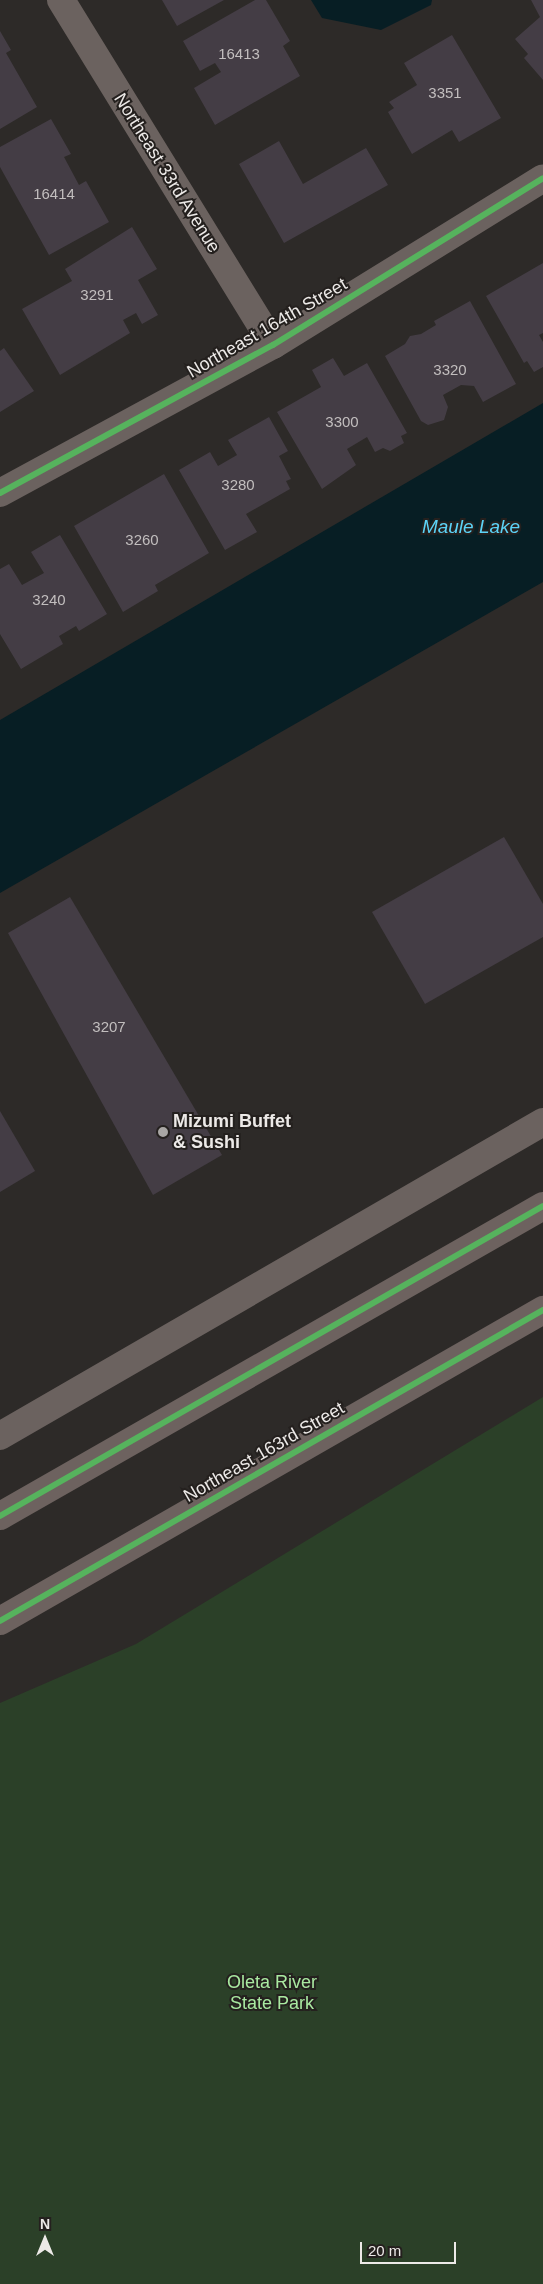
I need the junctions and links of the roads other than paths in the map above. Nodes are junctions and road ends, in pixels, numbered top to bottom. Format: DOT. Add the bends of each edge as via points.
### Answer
graph roads {
  1 [pos="61,0"];
  2 [pos="543,178"];
  3 [pos="274,345"];
  4 [pos="0,493"];
  5 [pos="543,1122"];
  6 [pos="543,1206"];
  7 [pos="543,1310"];
  8 [pos="0,1436"];
  9 [pos="0,1516"];
  10 [pos="0,1621"];
  1 -- 3 [label="street, Northeast 33rd Avenue"];
  2 -- 3 [label="street, Northeast 164th Street"];
  3 -- 4 [label="street, Northeast 164th Street"];
  5 -- 8 [label="street"];
  6 -- 9 [label="main road"];
  7 -- 10 [label="main road, Northeast 163rd Street"];
}
